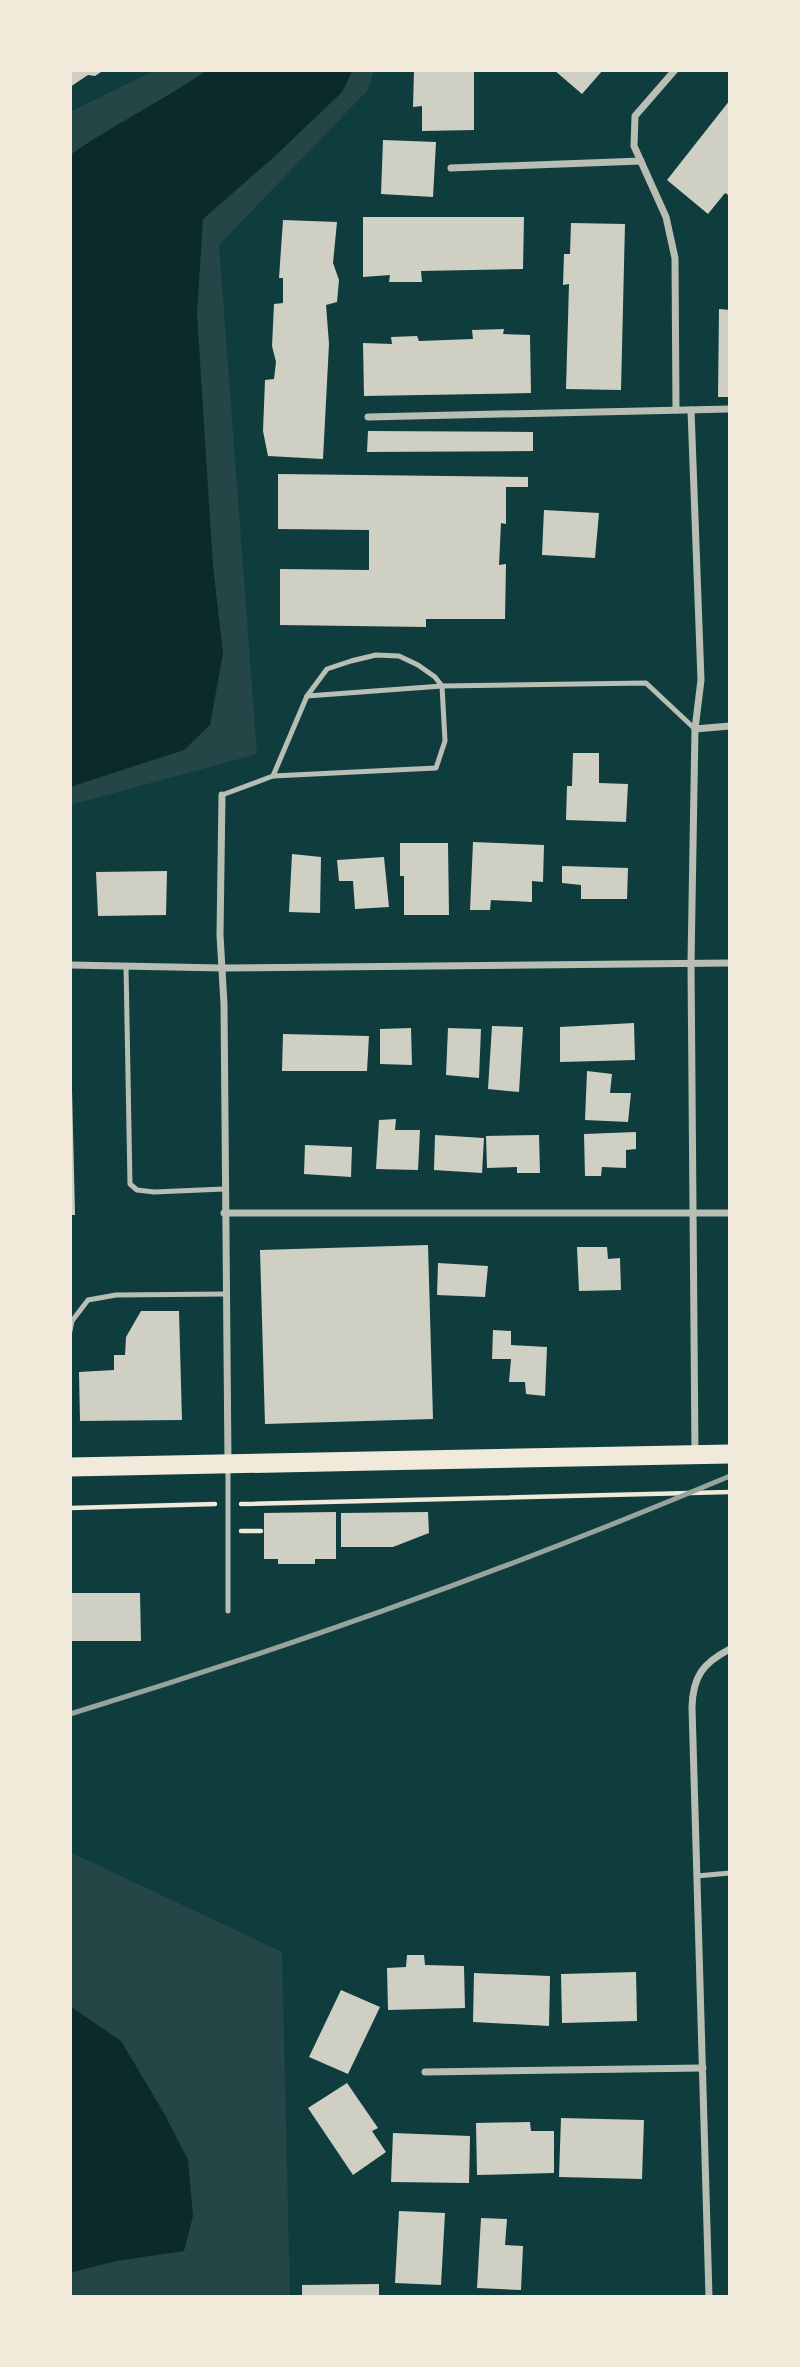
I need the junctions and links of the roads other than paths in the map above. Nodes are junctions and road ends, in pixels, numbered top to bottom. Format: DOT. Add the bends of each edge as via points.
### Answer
graph roads {
  1 [pos="675,70"];
  2 [pos="641,161"];
  3 [pos="452,168"];
  4 [pos="730,409"];
  5 [pos="676,410"];
  6 [pos="691,410"];
  7 [pos="368,417"];
  8 [pos="442,686"];
  9 [pos="307,696"];
  10 [pos="730,726"];
  11 [pos="695,729"];
  12 [pos="273,776"];
  13 [pos="222,795"];
  14 [pos="691,963"];
  15 [pos="730,963"];
  16 [pos="70,965"];
  17 [pos="126,966"];
  18 [pos="222,968"];
  19 [pos="224,1189"];
  20 [pos="224,1213"];
  21 [pos="730,1213"];
  22 [pos="693,1214"];
  23 [pos="226,1294"];
  24 [pos="70,1331"];
  25 [pos="695,1454"];
  26 [pos="730,1454"];
  27 [pos="228,1464"];
  28 [pos="70,1467"];
  29 [pos="228,1611"];
  30 [pos="730,1649"];
  31 [pos="730,1873"];
  32 [pos="697,1877"];
  33 [pos="703,2068"];
  34 [pos="425,2072"];
  35 [pos="709,2297"];
  1 -- 2 [label="street" via="635,116 634,146"];
  2 -- 3 [label="street"];
  2 -- 5 [label="street" via="666,217 675,258"];
  4 -- 6 [label="street"];
  5 -- 6 [label="street"];
  5 -- 7 [label="street"];
  6 -- 11 [label="street" via="701,680"];
  8 -- 9 [label="lane"];
  8 -- 9 [label="lane" via="399,656 376,655 327,669"];
  8 -- 11 [label="lane" via="646,683"];
  8 -- 12 [label="lane" via="445,741 436,768"];
  9 -- 12 [label="lane"];
  10 -- 11 [label="street"];
  11 -- 14 [label="street"];
  12 -- 13 [label="lane"];
  13 -- 18 [label="street"];
  14 -- 15 [label="street"];
  14 -- 18 [label="street"];
  14 -- 22 [label="street"];
  16 -- 17 [label="street"];
  17 -- 18 [label="street"];
  17 -- 19 [label="lane" via="130,1184 137,1190 155,1192"];
  18 -- 19 [label="street"];
  19 -- 20 [label="street"];
  20 -- 22 [label="street"];
  20 -- 23 [label="street"];
  21 -- 22 [label="street"];
  22 -- 25 [label="street"];
  23 -- 24 [label="lane" via="116,1295 88,1300"];
  23 -- 27 [label="street"];
  25 -- 26 [label="highway"];
  25 -- 27 [label="highway"];
  27 -- 28 [label="highway"];
  27 -- 29 [label="lane"];
  30 -- 32 [label="street" via="713,1657 693,1690"];
  31 -- 32 [label="lane"];
  32 -- 33 [label="street"];
  33 -- 34 [label="street"];
  33 -- 35 [label="street"];
}
